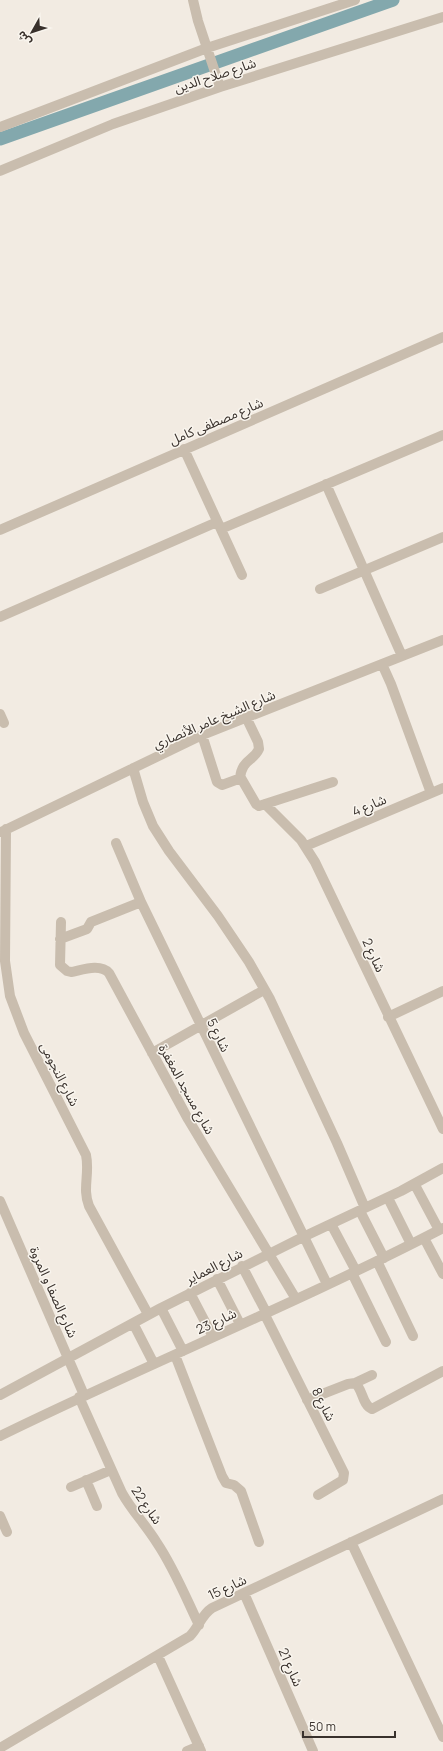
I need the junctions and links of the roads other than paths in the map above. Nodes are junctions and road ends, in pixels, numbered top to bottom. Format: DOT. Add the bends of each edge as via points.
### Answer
graph roads {
  1 [pos="193,0"];
  2 [pos="355,0"];
  3 [pos="443,17"];
  4 [pos="207,48"];
  5 [pos="220,87"];
  6 [pos="0,127"];
  7 [pos="0,171"];
  8 [pos="443,337"];
  9 [pos="443,435"];
  10 [pos="184,449"];
  11 [pos="326,484"];
  12 [pos="219,525"];
  13 [pos="0,530"];
  14 [pos="443,537"];
  15 [pos="364,571"];
  16 [pos="242,575"];
  17 [pos="320,589"];
  18 [pos="0,616"];
  19 [pos="443,640"];
  20 [pos="402,656"];
  21 [pos="382,664"];
  22 [pos="247,718"];
  23 [pos="202,735"];
  24 [pos="133,768"];
  25 [pos="240,778"];
  26 [pos="333,782"];
  27 [pos="443,788"];
  28 [pos="431,793"];
  29 [pos="265,804"];
  30 [pos="3,831"];
  31 [pos="116,843"];
  32 [pos="306,846"];
  33 [pos="141,902"];
  34 [pos="3,913"];
  35 [pos="60,922"];
  36 [pos="60,938"];
  37 [pos="264,990"];
  38 [pos="443,991"];
  39 [pos="388,1017"];
  40 [pos="200,1026"];
  41 [pos="152,1053"];
  42 [pos="443,1129"];
  43 [pos="442,1171"];
  44 [pos="415,1185"];
  45 [pos="388,1198"];
  46 [pos="0,1201"];
  47 [pos="363,1210"];
  48 [pos="331,1224"];
  49 [pos="441,1229"];
  50 [pos="303,1237"];
  51 [pos="424,1238"];
  52 [pos="411,1244"];
  53 [pos="270,1253"];
  54 [pos="380,1259"];
  55 [pos="242,1266"];
  56 [pos="354,1272"];
  57 [pos="443,1274"];
  58 [pos="217,1279"];
  59 [pos="326,1284"];
  60 [pos="190,1293"];
  61 [pos="296,1299"];
  62 [pos="161,1308"];
  63 [pos="265,1313"];
  64 [pos="148,1314"];
  65 [pos="133,1323"];
  66 [pos="240,1324"];
  67 [pos="413,1336"];
  68 [pos="212,1337"];
  69 [pos="386,1342"];
  70 [pos="179,1353"];
  71 [pos="69,1358"];
  72 [pos="154,1364"];
  73 [pos="443,1371"];
  74 [pos="372,1375"];
  75 [pos="355,1383"];
  76 [pos="0,1395"];
  77 [pos="82,1396"];
  78 [pos="307,1400"];
  79 [pos="0,1436"];
  80 [pos="111,1470"];
  81 [pos="86,1480"];
  82 [pos="71,1487"];
  83 [pos="318,1495"];
  84 [pos="443,1499"];
  85 [pos="97,1506"];
  86 [pos="0,1516"];
  87 [pos="7,1532"];
  88 [pos="259,1542"];
  89 [pos="351,1542"];
  90 [pos="244,1593"];
  91 [pos="199,1625"];
  92 [pos="158,1656"];
  93 [pos="443,1737"];
  94 [pos="0,1748"];
  95 [pos="200,1749"];
  96 [pos="187,1751"];
  97 [pos="313,1751"];
  1 -- 4 [label="street"];
  2 -- 4 [label="street"];
  3 -- 5 [label="street, شارع صلاح الدين"];
  4 -- 5 [label="street"];
  4 -- 6 [label="street"];
  5 -- 7 [label="street, شارع صلاح الدين" via="113,124"];
  8 -- 10 [label="street, شارع مصطفى كامل"];
  9 -- 11 [label="street"];
  10 -- 12 [label="street"];
  10 -- 13 [label="street, شارع مصطفى كامل"];
  11 -- 12 [label="street"];
  11 -- 15 [label="street"];
  12 -- 16 [label="street"];
  12 -- 18 [label="street"];
  14 -- 15 [label="street"];
  15 -- 17 [label="street"];
  15 -- 20 [label="street"];
  19 -- 20 [label="street, شارع الشيخ عامر الأنصاري"];
  20 -- 21 [label="street, شارع الشيخ عامر الأنصاري"];
  21 -- 22 [label="street, شارع الشيخ عامر الأنصاري"];
  21 -- 28 [label="street"];
  22 -- 23 [label="street, شارع الشيخ عامر الأنصاري"];
  22 -- 25 [label="street" via="259,749 245,762"];
  23 -- 24 [label="street, شارع الشيخ عامر الأنصاري"];
  23 -- 25 [label="street" via="217,782 222,785"];
  24 -- 30 [label="street, شارع الشيخ عامر الأنصاري"];
  24 -- 37 [label="street" via="153,826 169,852 218,916 249,962"];
  25 -- 29 [label="street, شارع 2" via="256,804"];
  26 -- 29 [label="street"];
  27 -- 28 [label="street, شارع 4"];
  28 -- 32 [label="street, شارع 4"];
  29 -- 32 [label="street, شارع 2"];
  30 -- 34 [label="street, شارع النجومى"];
  31 -- 33 [label="street, شارع 5"];
  32 -- 39 [label="street, شارع 2"];
  33 -- 36 [label="street" via="92,922 87,929"];
  33 -- 40 [label="street, شارع 5"];
  34 -- 64 [label="street, شارع النجومى" via="6,973 16,1013 86,1155 88,1171 85,1192 89,1206"];
  35 -- 36 [label="street, شارع مسجد المغفرة"];
  36 -- 41 [label="street, شارع مسجد المغفرة" via="60,961 63,969 71,972 97,968 106,970"];
  37 -- 40 [label="street"];
  37 -- 47 [label="street" via="304,1072"];
  38 -- 39 [label="street"];
  39 -- 42 [label="street, شارع 2"];
  40 -- 41 [label="street"];
  40 -- 50 [label="street, شارع 5"];
  41 -- 53 [label="street, شارع مسجد المغفرة" via="206,1149"];
  43 -- 44 [label="street, شارع العماير"];
  44 -- 45 [label="street, شارع العماير"];
  44 -- 49 [label="street"];
  45 -- 47 [label="street, شارع العماير"];
  45 -- 52 [label="street"];
  46 -- 71 [label="street, شارع الصفا و المروة"];
  47 -- 48 [label="street, شارع العماير"];
  47 -- 54 [label="street"];
  48 -- 50 [label="street, شارع العماير"];
  48 -- 56 [label="street"];
  49 -- 51 [label="street, شارع 23"];
  50 -- 53 [label="street, شارع العماير"];
  50 -- 59 [label="street, شارع 5"];
  51 -- 52 [label="street, شارع 23"];
  51 -- 57 [label="street"];
  52 -- 54 [label="street, شارع 23"];
  53 -- 55 [label="street, شارع العماير"];
  53 -- 61 [label="street, شارع مسجد المغفرة"];
  54 -- 56 [label="street, شارع 23"];
  54 -- 67 [label="street"];
  55 -- 58 [label="street, شارع العماير"];
  55 -- 63 [label="street, شارع 8"];
  56 -- 59 [label="street, شارع 23"];
  56 -- 69 [label="street"];
  58 -- 60 [label="street, شارع العماير"];
  58 -- 66 [label="street"];
  59 -- 61 [label="street, شارع 23"];
  60 -- 62 [label="street, شارع العماير"];
  60 -- 68 [label="street"];
  61 -- 63 [label="street, شارع 23"];
  62 -- 64 [label="street, شارع العماير"];
  62 -- 70 [label="street"];
  63 -- 66 [label="street, شارع 23"];
  63 -- 78 [label="street, شارع 8"];
  64 -- 65 [label="street, شارع العماير"];
  65 -- 71 [label="street, شارع العماير"];
  65 -- 72 [label="street"];
  66 -- 68 [label="street, شارع 23"];
  68 -- 70 [label="street, شارع 23"];
  70 -- 72 [label="street, شارع 23"];
  70 -- 88 [label="street" via="222,1476 226,1483 241,1491"];
  71 -- 76 [label="street, شارع العماير"];
  71 -- 77 [label="street, شارع الصفا و المروة"];
  72 -- 77 [label="street, شارع 23"];
  73 -- 75 [label="street" via="372,1409"];
  74 -- 75 [label="street"];
  75 -- 78 [label="street"];
  77 -- 79 [label="street, شارع 23"];
  77 -- 80 [label="street, شارع 22"];
  78 -- 83 [label="street, شارع 8" via="345,1477"];
  80 -- 81 [label="street"];
  80 -- 91 [label="street, شارع 22" via="129,1506 165,1555"];
  81 -- 82 [label="street"];
  81 -- 85 [label="street"];
  84 -- 89 [label="street, شارع 15"];
  86 -- 87 [label="street"];
  89 -- 90 [label="street, شارع 15"];
  89 -- 93 [label="street"];
  90 -- 91 [label="street, شارع 15" via="208,1610"];
  90 -- 97 [label="street, شارع 21"];
  91 -- 92 [label="street, شارع 15" via="190,1636"];
  92 -- 94 [label="street, شارع 15"];
  92 -- 95 [label="street"];
  95 -- 96 [label="street"];
}
